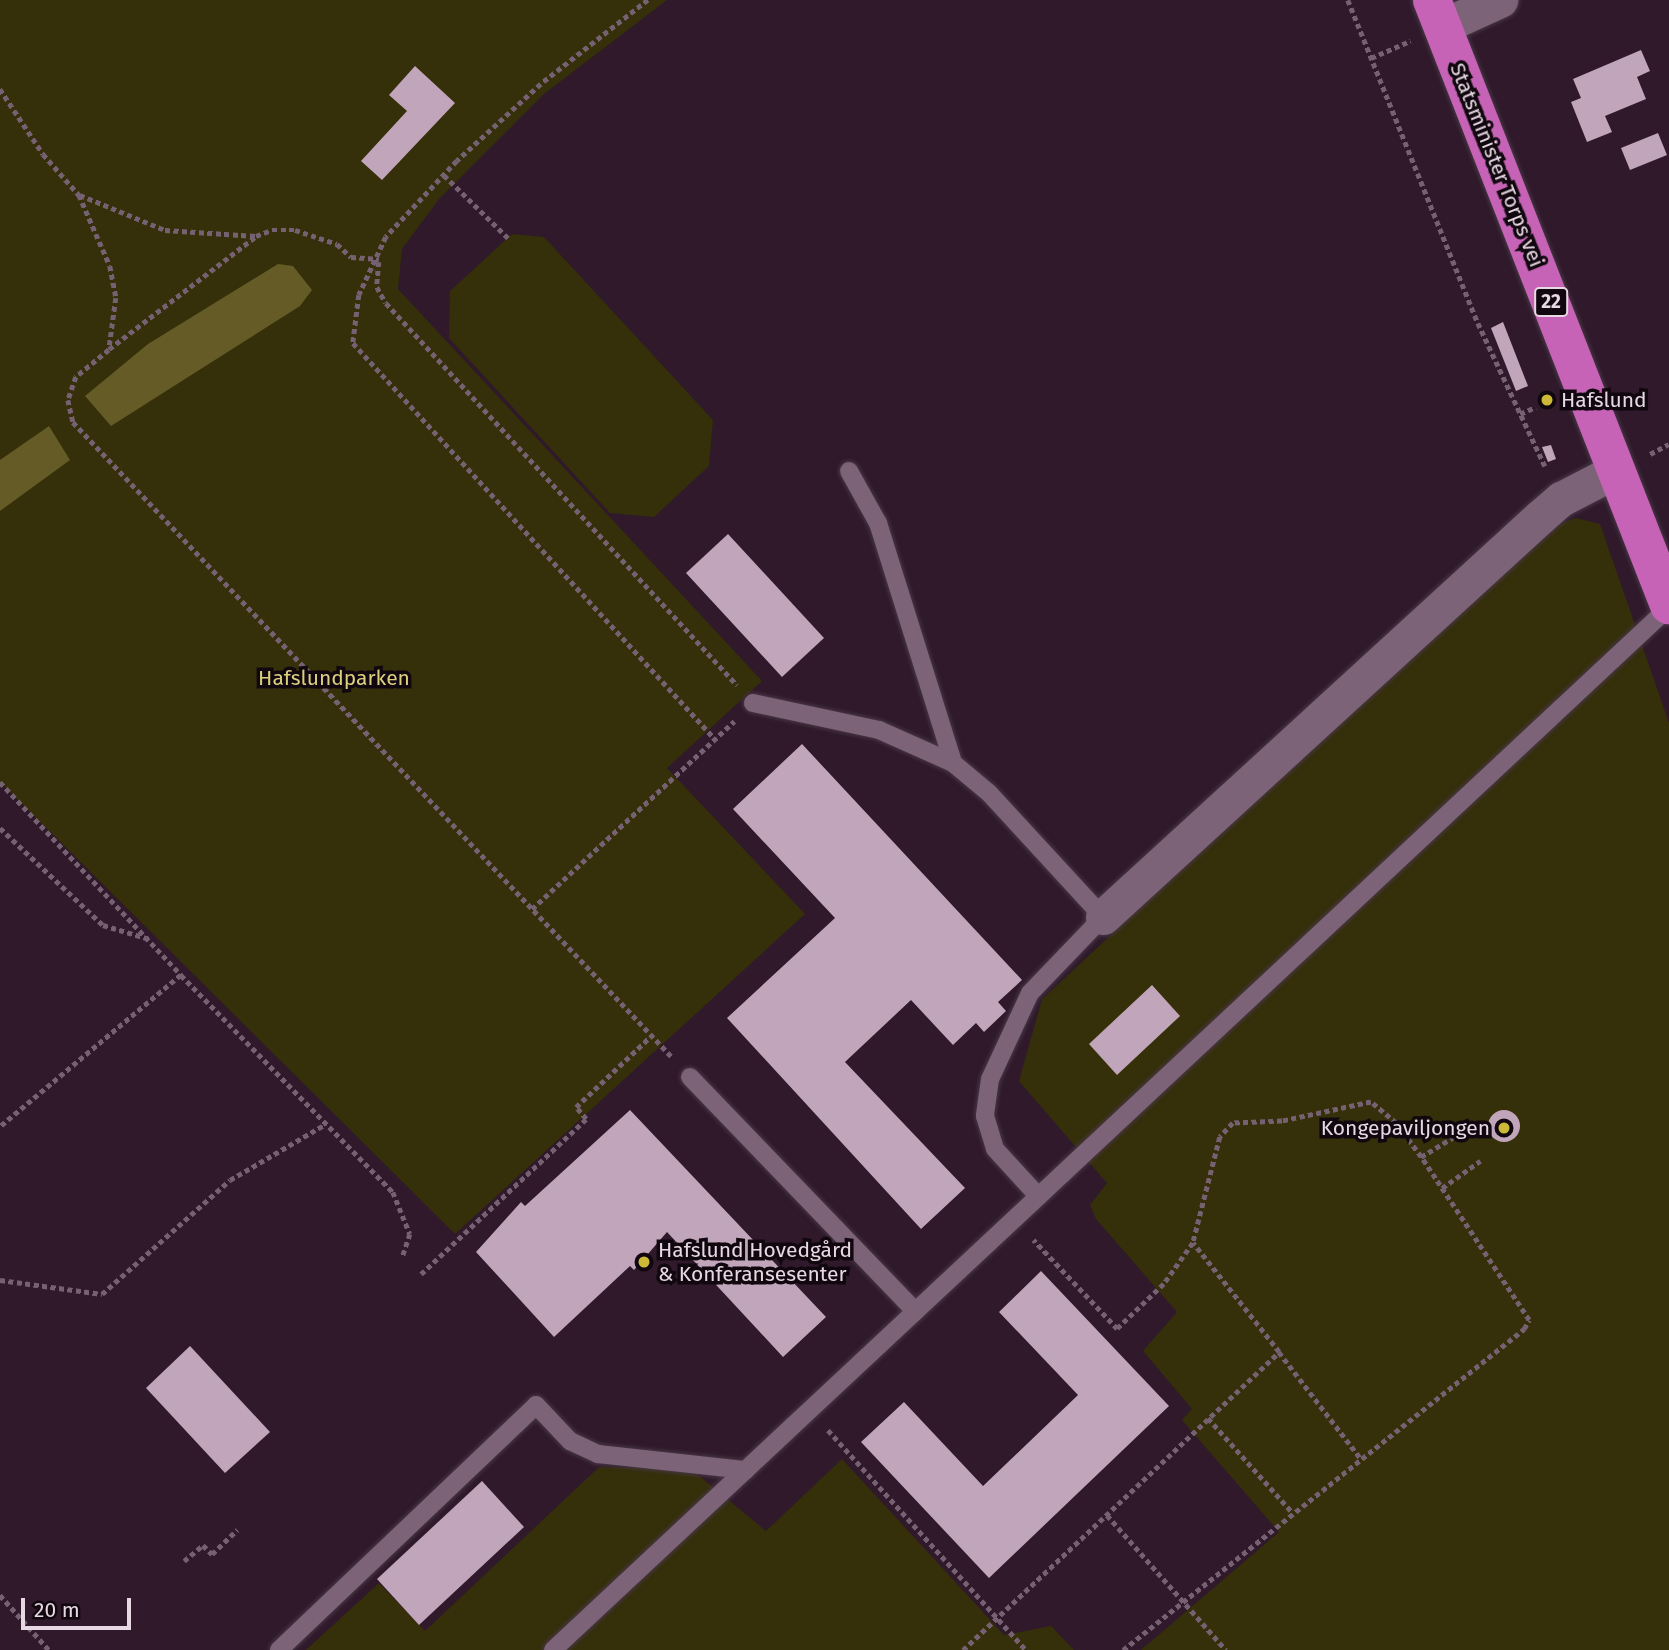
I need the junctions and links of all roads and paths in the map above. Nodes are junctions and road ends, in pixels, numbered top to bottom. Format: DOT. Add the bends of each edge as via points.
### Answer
graph roads {
  1 [pos="648,0"];
  2 [pos="1348,0"];
  3 [pos="1500,0"];
  4 [pos="1437,13"];
  5 [pos="0,89"];
  6 [pos="443,174"];
  7 [pos="79,195"];
  8 [pos="256,236"];
  9 [pos="508,238"];
  10 [pos="379,259"];
  11 [pos="109,350"];
  12 [pos="1536,407"];
  13 [pos="1520,414"];
  14 [pos="1617,470"];
  15 [pos="849,471"];
  16 [pos="1561,499"];
  17 [pos="1669,606"];
  18 [pos="753,703"];
  19 [pos="715,739"];
  20 [pos="953,763"];
  21 [pos="0,782"];
  22 [pos="0,828"];
  23 [pos="532,909"];
  24 [pos="1103,917"];
  25 [pos="150,940"];
  26 [pos="181,975"];
  27 [pos="651,1036"];
  28 [pos="685,1071"];
  29 [pos="326,1124"];
  30 [pos="0,1127"];
  31 [pos="1462,1132"];
  32 [pos="1421,1157"];
  33 [pos="1480,1161"];
  34 [pos="1442,1188"];
  35 [pos="1038,1196"];
  36 [pos="1013,1219"];
  37 [pos="1193,1243"];
  38 [pos="404,1256"];
  39 [pos="421,1274"];
  40 [pos="0,1280"];
  41 [pos="915,1311"];
  42 [pos="1279,1352"];
  43 [pos="810,1410"];
  44 [pos="1208,1418"];
  45 [pos="1360,1459"];
  46 [pos="746,1470"];
  47 [pos="1293,1513"];
  48 [pos="1107,1515"];
  49 [pos="237,1530"];
  50 [pos="184,1561"];
  51 [pos="0,1595"];
  52 [pos="1181,1602"];
  53 [pos="998,1618"];
  54 [pos="49,1650"];
  55 [pos="279,1650"];
  56 [pos="553,1650"];
  57 [pos="963,1650"];
  58 [pos="1027,1650"];
  59 [pos="1123,1650"];
  60 [pos="1226,1650"];
  1 -- 6 [label="path" via="541,84"];
  2 -- 13 [label="path"];
  3 -- 4 [label="street"];
  4 -- 14 [label="highway, Statsminister Torps vei / 22"];
  5 -- 7 [label="path" via="43,154"];
  6 -- 9 [label="path"];
  6 -- 10 [label="path" via="386,237"];
  7 -- 8 [label="path" via="165,230"];
  7 -- 11 [label="path" via="110,266 116,299"];
  8 -- 10 [label="path" via="295,230 337,244 351,257"];
  8 -- 11 [label="path"];
  10 -- 18 [label="path" via="377,286 386,303"];
  10 -- 19 [label="path" via="359,295 353,343"];
  11 -- 23 [label="path" via="76,377 68,400 73,422"];
  12 -- 13 [label="path"];
  13 -- 16 [label="path"];
  14 -- 16 [label="street"];
  14 -- 17 [label="highway, Statsminister Torps vei / 22"];
  15 -- 20 [label="lane" via="878,523"];
  16 -- 24 [label="street"];
  17 -- 35 [label="lane"];
  18 -- 19 [label="path"];
  18 -- 20 [label="lane" via="880,730"];
  19 -- 23 [label="path"];
  20 -- 24 [label="lane" via="989,793"];
  21 -- 25 [label="path"];
  22 -- 25 [label="path" via="103,925"];
  23 -- 27 [label="path"];
  24 -- 35 [label="lane" via="1030,993 990,1079 985,1116 995,1149"];
  25 -- 26 [label="path"];
  26 -- 29 [label="path"];
  26 -- 30 [label="path" via="63,1068"];
  27 -- 28 [label="path"];
  27 -- 39 [label="path" via="576,1107 586,1119"];
  28 -- 41 [label="lane"];
  29 -- 38 [label="path" via="393,1192 410,1234"];
  29 -- 40 [label="path" via="230,1180 102,1294"];
  31 -- 32 [label="path"];
  32 -- 34 [label="path"];
  32 -- 37 [label="path" via="1396,1123 1371,1102 1282,1121 1233,1124 1220,1138"];
  33 -- 34 [label="path"];
  34 -- 45 [label="path" via="1529,1320"];
  35 -- 36 [label="lane"];
  36 -- 37 [label="path" via="1117,1329 1164,1284"];
  36 -- 41 [label="lane"];
  37 -- 42 [label="path"];
  41 -- 43 [label="lane"];
  42 -- 44 [label="path"];
  42 -- 45 [label="path"];
  43 -- 46 [label="lane"];
  43 -- 53 [label="path"];
  44 -- 47 [label="path"];
  44 -- 48 [label="path"];
  45 -- 47 [label="path"];
  46 -- 55 [label="lane" via="598,1454 570,1441 536,1405"];
  46 -- 56 [label="lane"];
  47 -- 52 [label="path"];
  48 -- 52 [label="path"];
  48 -- 53 [label="path"];
  49 -- 50 [label="path" via="212,1554 203,1545"];
  51 -- 54 [label="path"];
  52 -- 59 [label="path"];
  52 -- 60 [label="path"];
  53 -- 57 [label="path"];
  53 -- 58 [label="path"];
}
